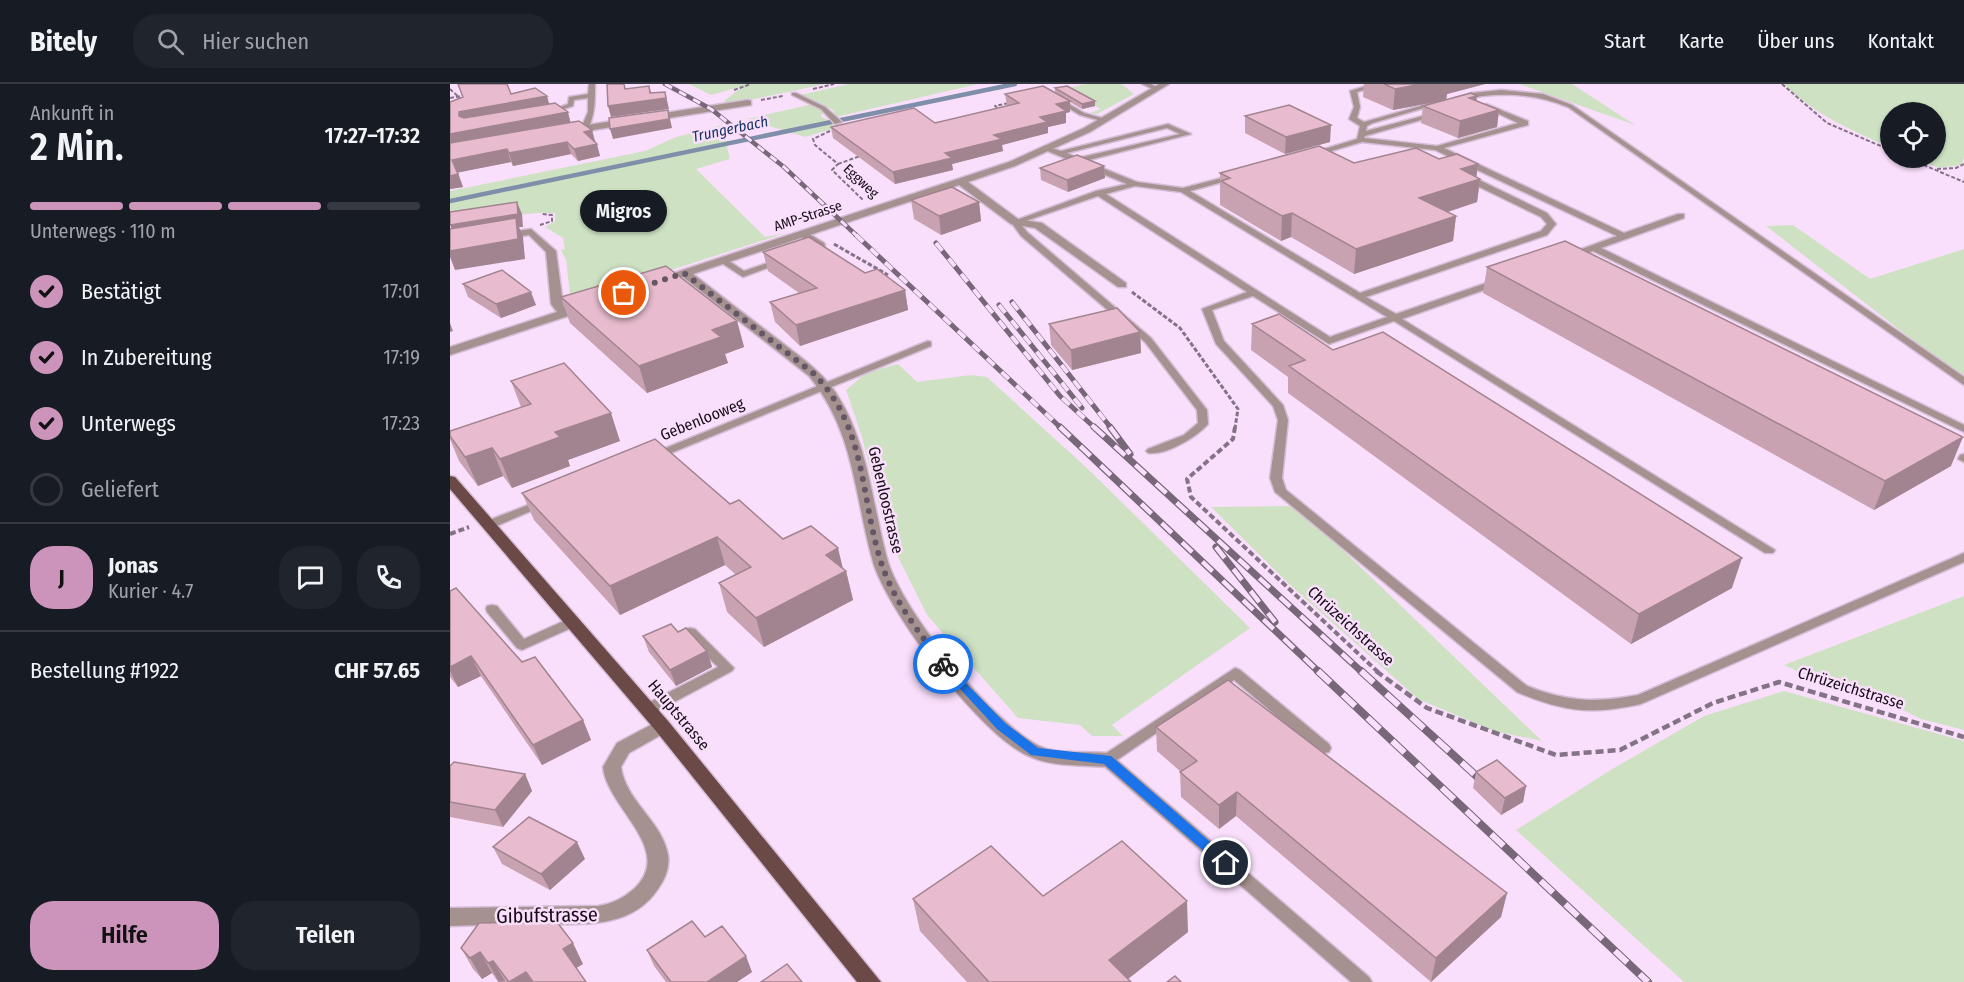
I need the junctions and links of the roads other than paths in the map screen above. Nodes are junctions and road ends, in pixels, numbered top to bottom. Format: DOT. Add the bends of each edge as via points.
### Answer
graph roads {
  1 [pos="592,84"];
  2 [pos="1145,84"];
  3 [pos="1381,84"];
  4 [pos="1161,86"];
  5 [pos="794,94"];
  6 [pos="1047,94"];
  7 [pos="592,96"];
  8 [pos="748,103"];
  9 [pos="1479,103"];
  10 [pos="1447,112"];
  11 [pos="543,114"];
  12 [pos="837,119"];
  13 [pos="1105,120"];
  14 [pos="1364,125"];
  15 [pos="585,128"];
  16 [pos="552,134"];
  17 [pos="1360,137"];
  18 [pos="1396,143"];
  19 [pos="1437,147"];
  20 [pos="1048,148"];
  21 [pos="1060,153"];
  22 [pos="1303,158"];
  23 [pos="1428,159"];
  24 [pos="1079,160"];
  25 [pos="1248,172"];
  26 [pos="1459,174"];
  27 [pos="962,182"];
  28 [pos="1135,184"];
  29 [pos="1183,190"];
  30 [pos="1099,193"];
  31 [pos="1682,216"];
  32 [pos="1015,222"];
  33 [pos="808,232"];
  34 [pos="1624,236"];
  35 [pos="484,239"];
  36 [pos="1595,248"];
  37 [pos="723,260"];
  38 [pos="1562,260"];
  39 [pos="684,273"];
  40 [pos="1506,279"];
  41 [pos="651,284"];
  42 [pos="1122,285"];
  43 [pos="1253,293"];
  44 [pos="1360,296"];
  45 [pos="597,303"];
  46 [pos="564,314"];
  47 [pos="1395,318"];
  48 [pos="928,344"];
  49 [pos="450,351"];
  50 [pos="1964,382"];
  51 [pos="825,385"];
  52 [pos="1964,429"];
  53 [pos="1152,451"];
  54 [pos="640,462"];
  55 [pos="450,480"];
  56 [pos="553,498"];
  57 [pos="488,525"];
  58 [pos="1769,550"];
  59 [pos="1964,557"];
  60 [pos="492,609"];
  61 [pos="573,622"];
  62 [pos="690,632"];
  63 [pos="647,710"];
  64 [pos="662,726"];
  65 [pos="1324,748"];
  66 [pos="1107,760"];
  67 [pos="450,917"];
  68 [pos="870,982"];
  69 [pos="1362,982"];
  1 -- 7 [label="lane"];
  2 -- 4 [label="lane"];
  3 -- 14 [label="lane" via="1353,91 1357,107 1353,119"];
  4 -- 13 [label="street, AMP-Strasse"];
  5 -- 12 [label="lane"];
  6 -- 13 [label="lane" via="1082,114"];
  7 -- 11 [label="lane" via="571,98 567,108"];
  7 -- 15 [label="lane"];
  8 -- 15 [label="street"];
  9 -- 19 [label="lane" via="1525,123"];
  10 -- 17 [label="lane"];
  13 -- 20 [label="street, AMP-Strasse"];
  14 -- 17 [label="lane"];
  14 -- 50 [label="lane" via="1477,94 1513,92 1557,99 1584,114"];
  15 -- 16 [label="street"];
  17 -- 18 [label="lane"];
  17 -- 22 [label="lane"];
  18 -- 19 [label="lane"];
  18 -- 23 [label="lane"];
  19 -- 34 [label="lane"];
  20 -- 21 [label="lane"];
  20 -- 27 [label="street, AMP-Strasse"];
  21 -- 24 [label="lane"];
  21 -- 24 [label="lane" via="1166,126 1187,134"];
  24 -- 28 [label="lane"];
  25 -- 29 [label="lane"];
  26 -- 44 [label="lane" via="1544,215 1552,224 1544,233"];
  27 -- 32 [label="street"];
  27 -- 33 [label="street, AMP-Strasse"];
  28 -- 29 [label="lane"];
  28 -- 30 [label="lane"];
  29 -- 44 [label="lane"];
  30 -- 32 [label="lane"];
  30 -- 43 [label="lane"];
  31 -- 34 [label="lane"];
  32 -- 42 [label="street" via="1038,225"];
  32 -- 53 [label="lane" via="1024,234 1148,340 1202,410 1203,424 1188,437"];
  33 -- 37 [label="street, AMP-Strasse"];
  33 -- 37 [label="lane" via="821,245 819,249 743,274"];
  34 -- 36 [label="lane"];
  35 -- 46 [label="street" via="534,233 551,251 557,304"];
  36 -- 38 [label="lane"];
  36 -- 52 [label="lane"];
  37 -- 39 [label="street, AMP-Strasse"];
  39 -- 41 [label="street, AMP-Strasse"];
  39 -- 51 [label="street, Gebenloostrasse"];
  40 -- 47 [label="lane"];
  43 -- 47 [label="lane" via="1329,341"];
  43 -- 59 [label="lane" via="1207,309 1219,342 1278,405 1283,420 1276,478 1281,492 1522,689 1552,702 1600,708 1641,699"];
  44 -- 47 [label="lane"];
  45 -- 46 [label="street"];
  46 -- 49 [label="street"];
  47 -- 58 [label="lane"];
  48 -- 51 [label="lane, Gebenlooweg"];
  51 -- 54 [label="lane, Gebenlooweg"];
  51 -- 66 [label="street, Gebenloostrasse" via="856,450 880,559 901,607 929,645 1001,726 1035,752"];
  55 -- 57 [label="main road, Hauptstrasse"];
  56 -- 57 [label="lane"];
  57 -- 61 [label="main road, Hauptstrasse"];
  60 -- 61 [label="lane" via="522,645"];
  61 -- 63 [label="main road, Hauptstrasse"];
  62 -- 63 [label="lane" via="727,668"];
  63 -- 64 [label="main road, Hauptstrasse"];
  64 -- 67 [label="street, Gibufstrasse" via="624,748 612,767 616,785 658,852 656,875 642,894 625,907 599,915"];
  64 -- 68 [label="main road, Hauptstrasse"];
  65 -- 66 [label="lane" via="1235,673"];
  66 -- 69 [label="lane"];
}
